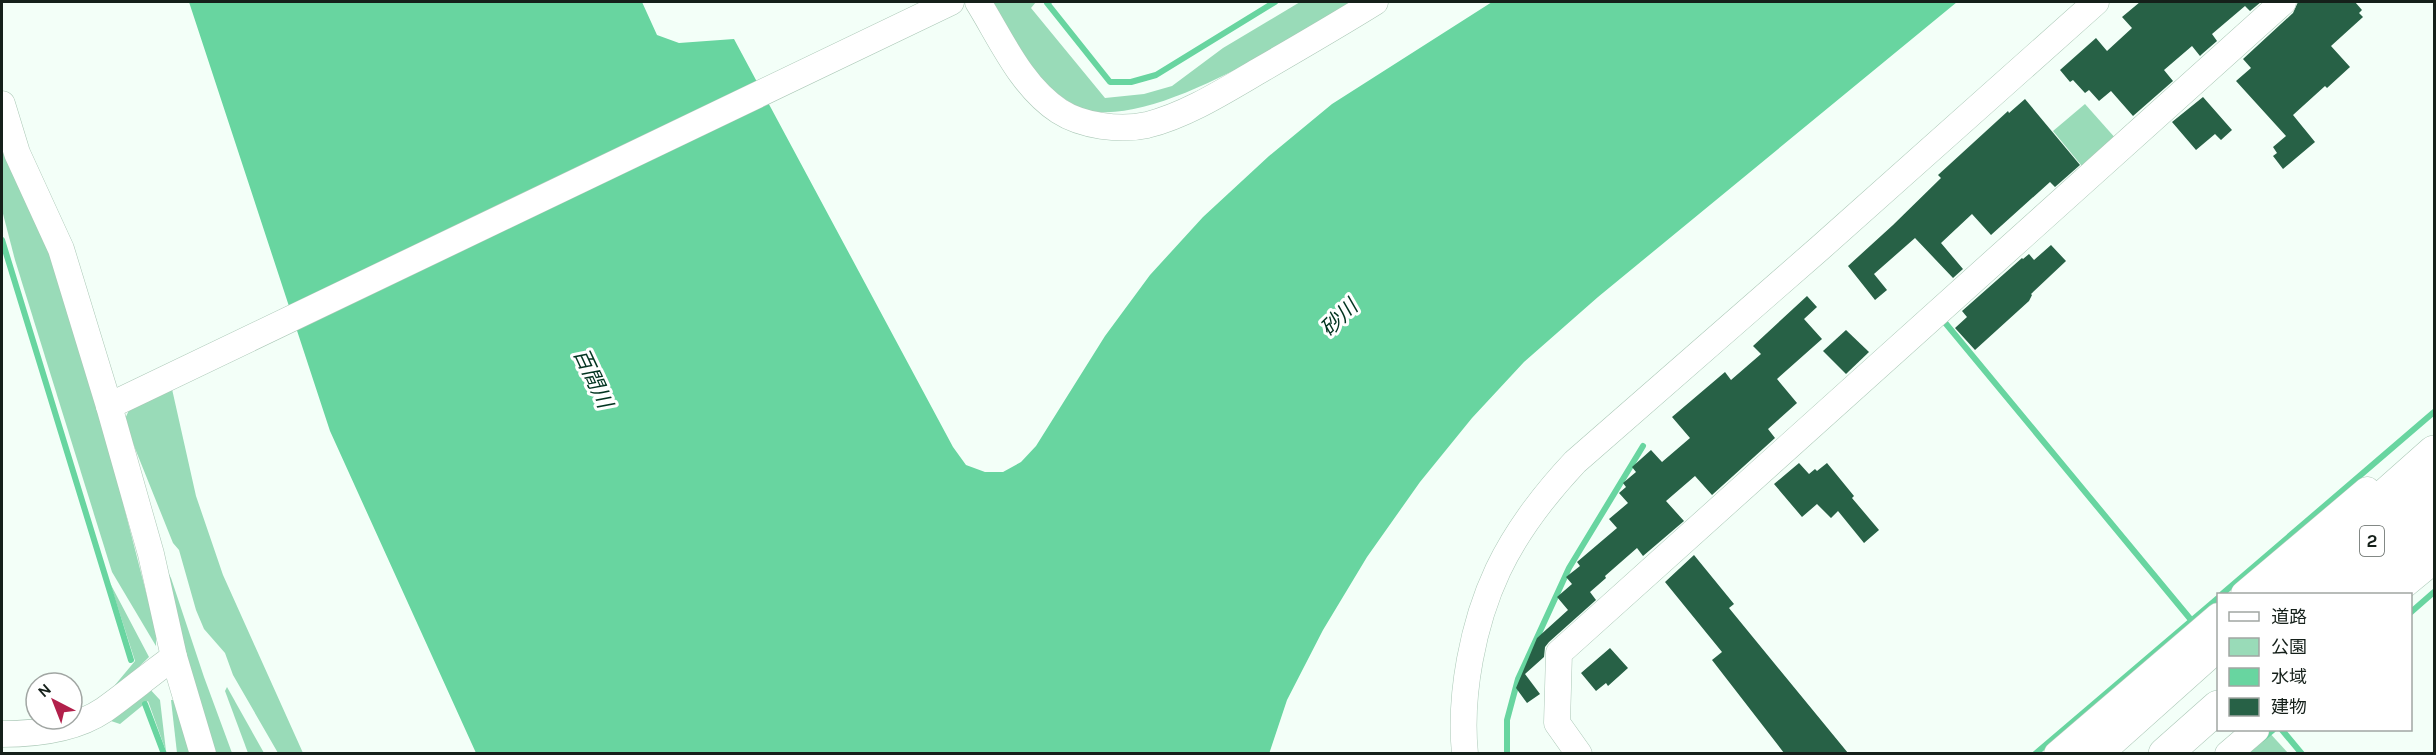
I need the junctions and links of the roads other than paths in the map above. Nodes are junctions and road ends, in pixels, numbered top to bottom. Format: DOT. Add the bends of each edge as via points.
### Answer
graph roads {
  1 [pos="978,2"];
  2 [pos="1375,2"];
  3 [pos="2096,2"];
  4 [pos="2283,2"];
  5 [pos="947,4"];
  6 [pos="2,104"];
  7 [pos="109,406"];
  8 [pos="2434,434"];
  9 [pos="2434,452"];
  10 [pos="2434,488"];
  11 [pos="2434,523"];
  12 [pos="2434,556"];
  13 [pos="2434,575"];
  14 [pos="2245,593"];
  15 [pos="2275,593"];
  16 [pos="2310,593"];
  17 [pos="2352,593"];
  18 [pos="2389,593"];
  19 [pos="2412,594"];
  20 [pos="2217,617"];
  21 [pos="2217,645"];
  22 [pos="174,657"];
  23 [pos="2217,673"];
  24 [pos="2217,708"];
  25 [pos="2222,731"];
  26 [pos="2254,731"];
  27 [pos="2,734"];
  28 [pos="203,753"];
  29 [pos="1465,753"];
  30 [pos="1579,753"];
  31 [pos="2057,753"];
  32 [pos="2095,753"];
  33 [pos="2123,753"];
  34 [pos="2165,753"];
  35 [pos="2195,753"];
  36 [pos="2228,753"];
  1 -- 2 [label="street" via="1038,95 1060,112 1113,127 1146,125 1185,111"];
  3 -- 29 [label="street" via="1550,488 1498,571 1482,613 1464,698"];
  4 -- 30 [label="street" via="1559,653 1557,723"];
  5 -- 7 [label="street"];
  6 -- 7 [label="street" via="17,153 61,249"];
  7 -- 22 [label="street" via="151,554"];
  8 -- 14 [label="street"];
  9 -- 15 [label="highway"];
  10 -- 16 [label="highway, 2"];
  11 -- 17 [label="highway, 2"];
  12 -- 18 [label="highway"];
  13 -- 19 [label="street"];
  20 -- 31 [label="street"];
  21 -- 32 [label="highway"];
  22 -- 27 [label="street" via="103,711 84,720 39,732"];
  22 -- 28 [label="street"];
  23 -- 33 [label="highway"];
  24 -- 34 [label="highway"];
  25 -- 35 [label="highway"];
  26 -- 36 [label="street"];
}
